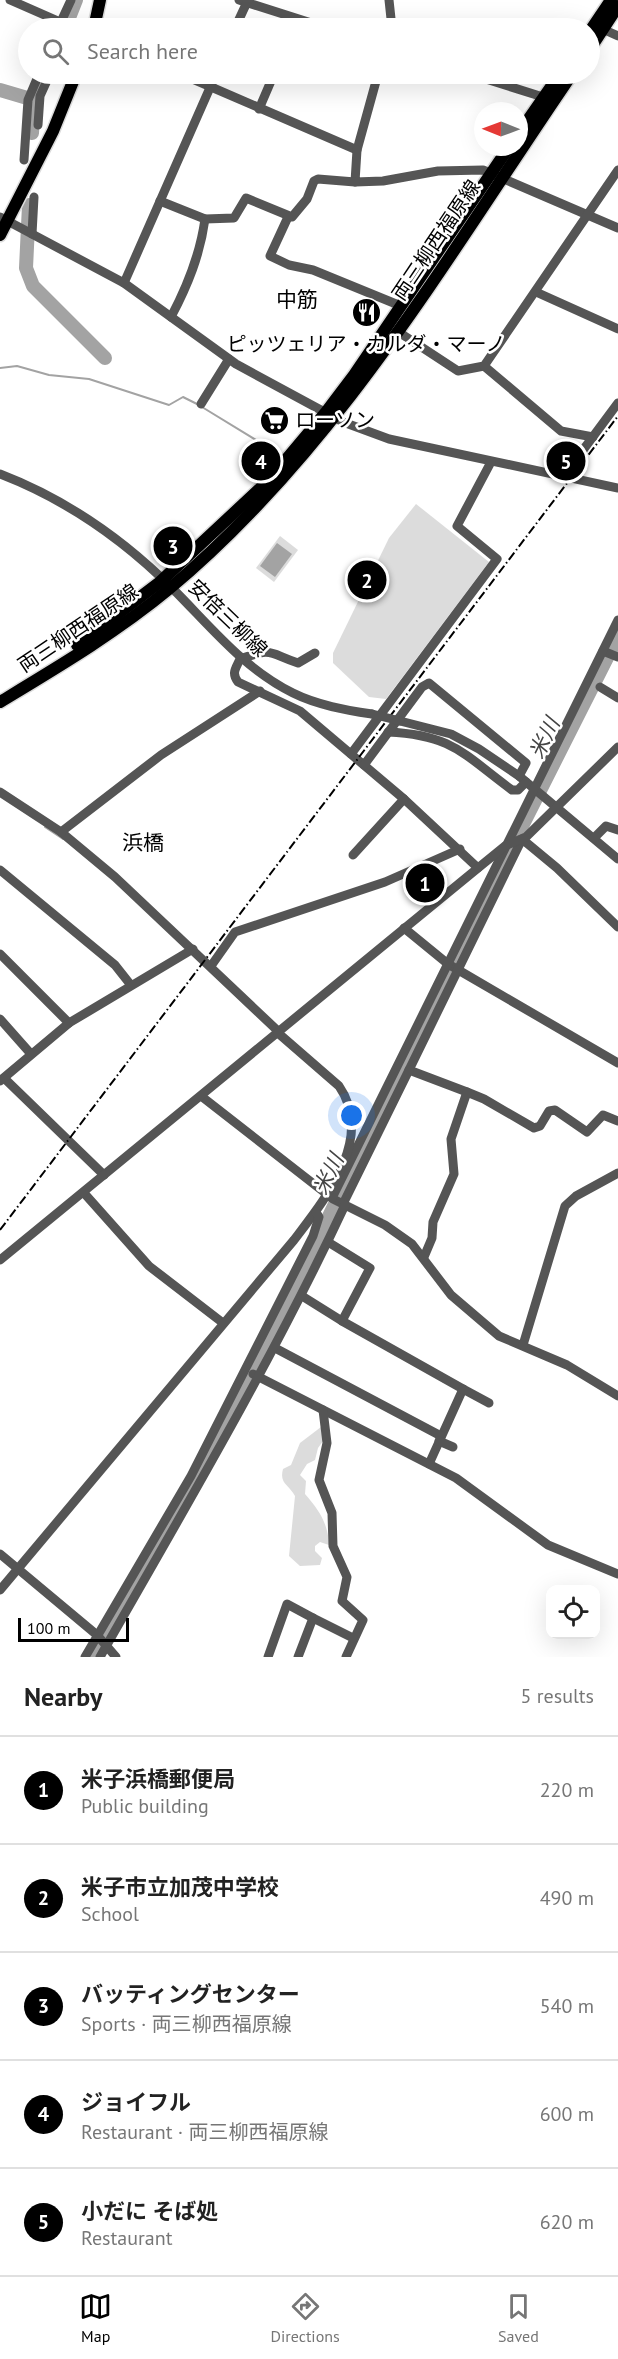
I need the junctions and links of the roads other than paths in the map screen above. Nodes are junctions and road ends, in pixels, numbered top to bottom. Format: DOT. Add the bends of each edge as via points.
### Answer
graph roads {
  1 [pos="10,0"];
  2 [pos="70,0"];
  3 [pos="100,0"];
  4 [pos="389,0"];
  5 [pos="244,1"];
  6 [pos="612,3"];
  7 [pos="49,18"];
  8 [pos="68,18"];
  9 [pos="96,18"];
  10 [pos="238,18"];
  11 [pos="282,18"];
  12 [pos="391,18"];
  13 [pos="600,22"];
  14 [pos="600,29"];
  15 [pos="618,36"];
  16 [pos="35,84"];
  17 [pos="45,84"];
  18 [pos="72,84"];
  19 [pos="206,84"];
  20 [pos="270,84"];
  21 [pos="375,84"];
  22 [pos="502,84"];
  23 [pos="553,84"];
  24 [pos="565,84"];
  25 [pos="211,86"];
  26 [pos="543,97"];
  27 [pos="260,109"];
  28 [pos="528,120"];
  29 [pos="38,125"];
  30 [pos="357,150"];
  31 [pos="506,156"];
  32 [pos="24,160"];
  33 [pos="618,170"];
  34 [pos="497,175"];
  35 [pos="355,182"];
  36 [pos="34,197"];
  37 [pos="160,201"];
  38 [pos="588,215"];
  39 [pos="288,217"];
  40 [pos="4,219"];
  41 [pos="205,219"];
  42 [pos="618,228"];
  43 [pos="29,232"];
  44 [pos="0,235"];
  45 [pos="124,283"];
  46 [pos="536,292"];
  47 [pos="400,306"];
  48 [pos="171,317"];
  49 [pos="618,328"];
  50 [pos="397,331"];
  51 [pos="229,358"];
  52 [pos="484,366"];
  53 [pos="618,403"];
  54 [pos="201,404"];
  55 [pos="330,415"];
  56 [pos="593,437"];
  57 [pos="491,462"];
  58 [pos="0,474"];
  59 [pos="563,477"];
  60 [pos="618,489"];
  61 [pos="167,583"];
  62 [pos="618,620"];
  63 [pos="315,653"];
  64 [pos="610,654"];
  65 [pos="240,659"];
  66 [pos="600,687"];
  67 [pos="260,691"];
  68 [pos="0,694"];
  69 [pos="618,698"];
  70 [pos="0,702"];
  71 [pos="388,732"];
  72 [pos="618,747"];
  73 [pos="351,754"];
  74 [pos="364,765"];
  75 [pos="522,779"];
  76 [pos="534,790"];
  77 [pos="0,792"];
  78 [pos="404,799"];
  79 [pos="557,808"];
  80 [pos="618,830"];
  81 [pos="61,832"];
  82 [pos="594,838"];
  83 [pos="521,840"];
  84 [pos="506,846"];
  85 [pos="460,849"];
  86 [pos="353,855"];
  87 [pos="618,859"];
  88 [pos="478,868"];
  89 [pos="0,870"];
  90 [pos="618,927"];
  91 [pos="404,928"];
  92 [pos="194,949"];
  93 [pos="0,954"];
  94 [pos="211,966"];
  95 [pos="452,966"];
  96 [pos="130,984"];
  97 [pos="0,1019"];
  98 [pos="69,1023"];
  99 [pos="279,1032"];
  100 [pos="31,1054"];
  101 [pos="618,1063"];
  102 [pos="409,1070"];
  103 [pos="2,1079"];
  104 [pos="467,1092"];
  105 [pos="201,1096"];
  106 [pos="618,1121"];
  107 [pos="618,1173"];
  108 [pos="104,1175"];
  109 [pos="84,1193"];
  110 [pos="337,1201"];
  111 [pos="316,1212"];
  112 [pos="328,1242"];
  113 [pos="423,1257"];
  114 [pos="0,1260"];
  115 [pos="302,1296"];
  116 [pos="342,1321"];
  117 [pos="223,1323"];
  118 [pos="523,1345"];
  119 [pos="275,1348"];
  120 [pos="247,1371"];
  121 [pos="257,1376"];
  122 [pos="463,1389"];
  123 [pos="618,1396"];
  124 [pos="489,1403"];
  125 [pos="323,1410"];
  126 [pos="440,1438"];
  127 [pos="453,1447"];
  128 [pos="429,1464"];
  129 [pos="0,1554"];
  130 [pos="17,1568"];
  131 [pos="618,1574"];
  132 [pos="0,1590"];
  133 [pos="313,1618"];
  134 [pos="353,1638"];
  135 [pos="102,1641"];
  136 [pos="85,1657"];
  137 [pos="100,1657"];
  138 [pos="116,1657"];
  139 [pos="268,1657"];
  140 [pos="298,1657"];
  141 [pos="346,1657"];
  1 -- 7 [label="street"];
  2 -- 8 [label="street"];
  3 -- 9 [label="main road"];
  4 -- 12 [label="street"];
  5 -- 10 [label="street"];
  5 -- 11 [label="street"];
  6 -- 13 [label="main road"];
  14 -- 15 [label="street"];
  16 -- 32 [label="street" via="28,100"];
  17 -- 29 [label="street" via="40,96"];
  18 -- 40 [label="main road" via="53,131"];
  19 -- 25 [label="street"];
  20 -- 27 [label="street"];
  21 -- 30 [label="street"];
  22 -- 26 [label="street"];
  23 -- 26 [label="main road"];
  24 -- 34 [label="main road, 両三柳西福原線"];
  25 -- 27 [label="street"];
  25 -- 37 [label="street"];
  26 -- 28 [label="main road"];
  27 -- 30 [label="street"];
  30 -- 35 [label="street"];
  31 -- 34 [label="main road, 両三柳西福原線"];
  33 -- 38 [label="street"];
  34 -- 35 [label="street" via="483,170 438,171"];
  34 -- 38 [label="street"];
  34 -- 47 [label="main road, 両三柳西福原線"];
  34 -- 50 [label="main road, 両三柳西福原線"];
  35 -- 39 [label="street" via="318,179 307,199"];
  36 -- 43 [label="street"];
  37 -- 41 [label="street"];
  37 -- 45 [label="street"];
  38 -- 42 [label="street"];
  38 -- 46 [label="street"];
  39 -- 41 [label="street" via="246,198 234,218"];
  39 -- 47 [label="street" via="270,256"];
  40 -- 43 [label="street"];
  40 -- 44 [label="main road"];
  41 -- 48 [label="street" via="201,248"];
  43 -- 45 [label="street"];
  45 -- 48 [label="street"];
  46 -- 49 [label="street"];
  46 -- 52 [label="street"];
  47 -- 55 [label="main road, 両三柳西福原線"];
  48 -- 51 [label="street"];
  50 -- 52 [label="street" via="458,371"];
  50 -- 55 [label="main road, 両三柳西福原線"];
  51 -- 54 [label="street"];
  51 -- 55 [label="street"];
  52 -- 56 [label="street" via="561,431"];
  53 -- 56 [label="street"];
  55 -- 57 [label="street" via="389,439"];
  55 -- 61 [label="main road, 両三柳西福原線" via="249,512"];
  56 -- 59 [label="street"];
  57 -- 59 [label="street"];
  57 -- 73 [label="street" via="457,526 497,559"];
  58 -- 61 [label="street, 安倍三柳線" via="48,494 78,512"];
  59 -- 60 [label="street"];
  61 -- 65 [label="street, 安倍三柳線"];
  61 -- 68 [label="main road, 両三柳西福原線"];
  61 -- 70 [label="main road, 両三柳西福原線" via="138,614"];
  62 -- 64 [label="street"];
  63 -- 65 [label="street" via="298,663 272,651"];
  64 -- 76 [label="street"];
  65 -- 67 [label="street" via="234,677"];
  65 -- 75 [label="street, 安倍三柳線, bridge" via="295,694 462,738"];
  66 -- 69 [label="street"];
  67 -- 73 [label="street" via="300,711"];
  67 -- 81 [label="street" via="161,755"];
  71 -- 74 [label="street"];
  71 -- 75 [label="street" via="420,734 450,745 512,790 518,790"];
  71 -- 75 [label="street" via="429,683 526,764"];
  72 -- 79 [label="street"];
  73 -- 74 [label="street"];
  74 -- 78 [label="street"];
  75 -- 76 [label="street"];
  76 -- 79 [label="street"];
  76 -- 84 [label="street"];
  77 -- 81 [label="street"];
  78 -- 85 [label="street"];
  78 -- 86 [label="street"];
  79 -- 82 [label="street"];
  79 -- 83 [label="street"];
  80 -- 82 [label="street" via="606,826"];
  81 -- 92 [label="street"];
  82 -- 87 [label="street"];
  83 -- 84 [label="street"];
  83 -- 90 [label="street" via="557,868"];
  83 -- 95 [label="street"];
  84 -- 88 [label="street"];
  84 -- 95 [label="street"];
  85 -- 88 [label="street"];
  85 -- 94 [label="street" via="385,882 235,932"];
  88 -- 91 [label="street"];
  89 -- 96 [label="street" via="115,965"];
  91 -- 95 [label="street"];
  91 -- 99 [label="street"];
  92 -- 94 [label="street"];
  92 -- 96 [label="street"];
  93 -- 98 [label="street"];
  94 -- 99 [label="street"];
  95 -- 101 [label="street"];
  95 -- 102 [label="street"];
  95 -- 110 [label="street"];
  96 -- 98 [label="street"];
  97 -- 100 [label="street"];
  98 -- 100 [label="street"];
  99 -- 105 [label="street"];
  99 -- 110 [label="street" via="339,1086 351,1109 352,1140"];
  100 -- 103 [label="street"];
  102 -- 104 [label="street"];
  102 -- 110 [label="street"];
  103 -- 108 [label="street"];
  104 -- 106 [label="street" via="534,1128 540,1126 549,1111 555,1110 587,1132 603,1115"];
  104 -- 113 [label="street" via="451,1139 454,1174"];
  105 -- 108 [label="street"];
  105 -- 110 [label="street"];
  107 -- 118 [label="street" via="565,1206"];
  108 -- 109 [label="street"];
  109 -- 114 [label="street"];
  109 -- 117 [label="street" via="148,1266"];
  110 -- 111 [label="street"];
  110 -- 112 [label="street"];
  110 -- 113 [label="street" via="386,1225"];
  111 -- 117 [label="street"];
  111 -- 120 [label="street" via="319,1216 313,1236"];
  112 -- 115 [label="street"];
  112 -- 116 [label="street" via="370,1268"];
  113 -- 118 [label="street" via="463,1306 499,1336"];
  115 -- 116 [label="street"];
  115 -- 119 [label="street"];
  116 -- 122 [label="street"];
  117 -- 130 [label="street"];
  118 -- 123 [label="street" via="567,1365"];
  119 -- 121 [label="street"];
  119 -- 126 [label="street"];
  120 -- 121 [label="street"];
  120 -- 135 [label="street"];
  121 -- 125 [label="street"];
  121 -- 135 [label="street" via="189,1505"];
  122 -- 124 [label="street"];
  122 -- 126 [label="street"];
  125 -- 128 [label="street"];
  125 -- 134 [label="street" via="327,1443 319,1480 332,1513 333,1546 347,1577 342,1601 363,1620"];
  126 -- 127 [label="street"];
  126 -- 128 [label="street"];
  128 -- 131 [label="street" via="456,1478 548,1545"];
  129 -- 130 [label="street"];
  130 -- 132 [label="street"];
  130 -- 135 [label="street"];
  133 -- 134 [label="street"];
  133 -- 139 [label="street" via="287,1604"];
  133 -- 140 [label="street"];
  134 -- 141 [label="street"];
  135 -- 136 [label="street"];
  135 -- 137 [label="street"];
  135 -- 138 [label="street"];
}
